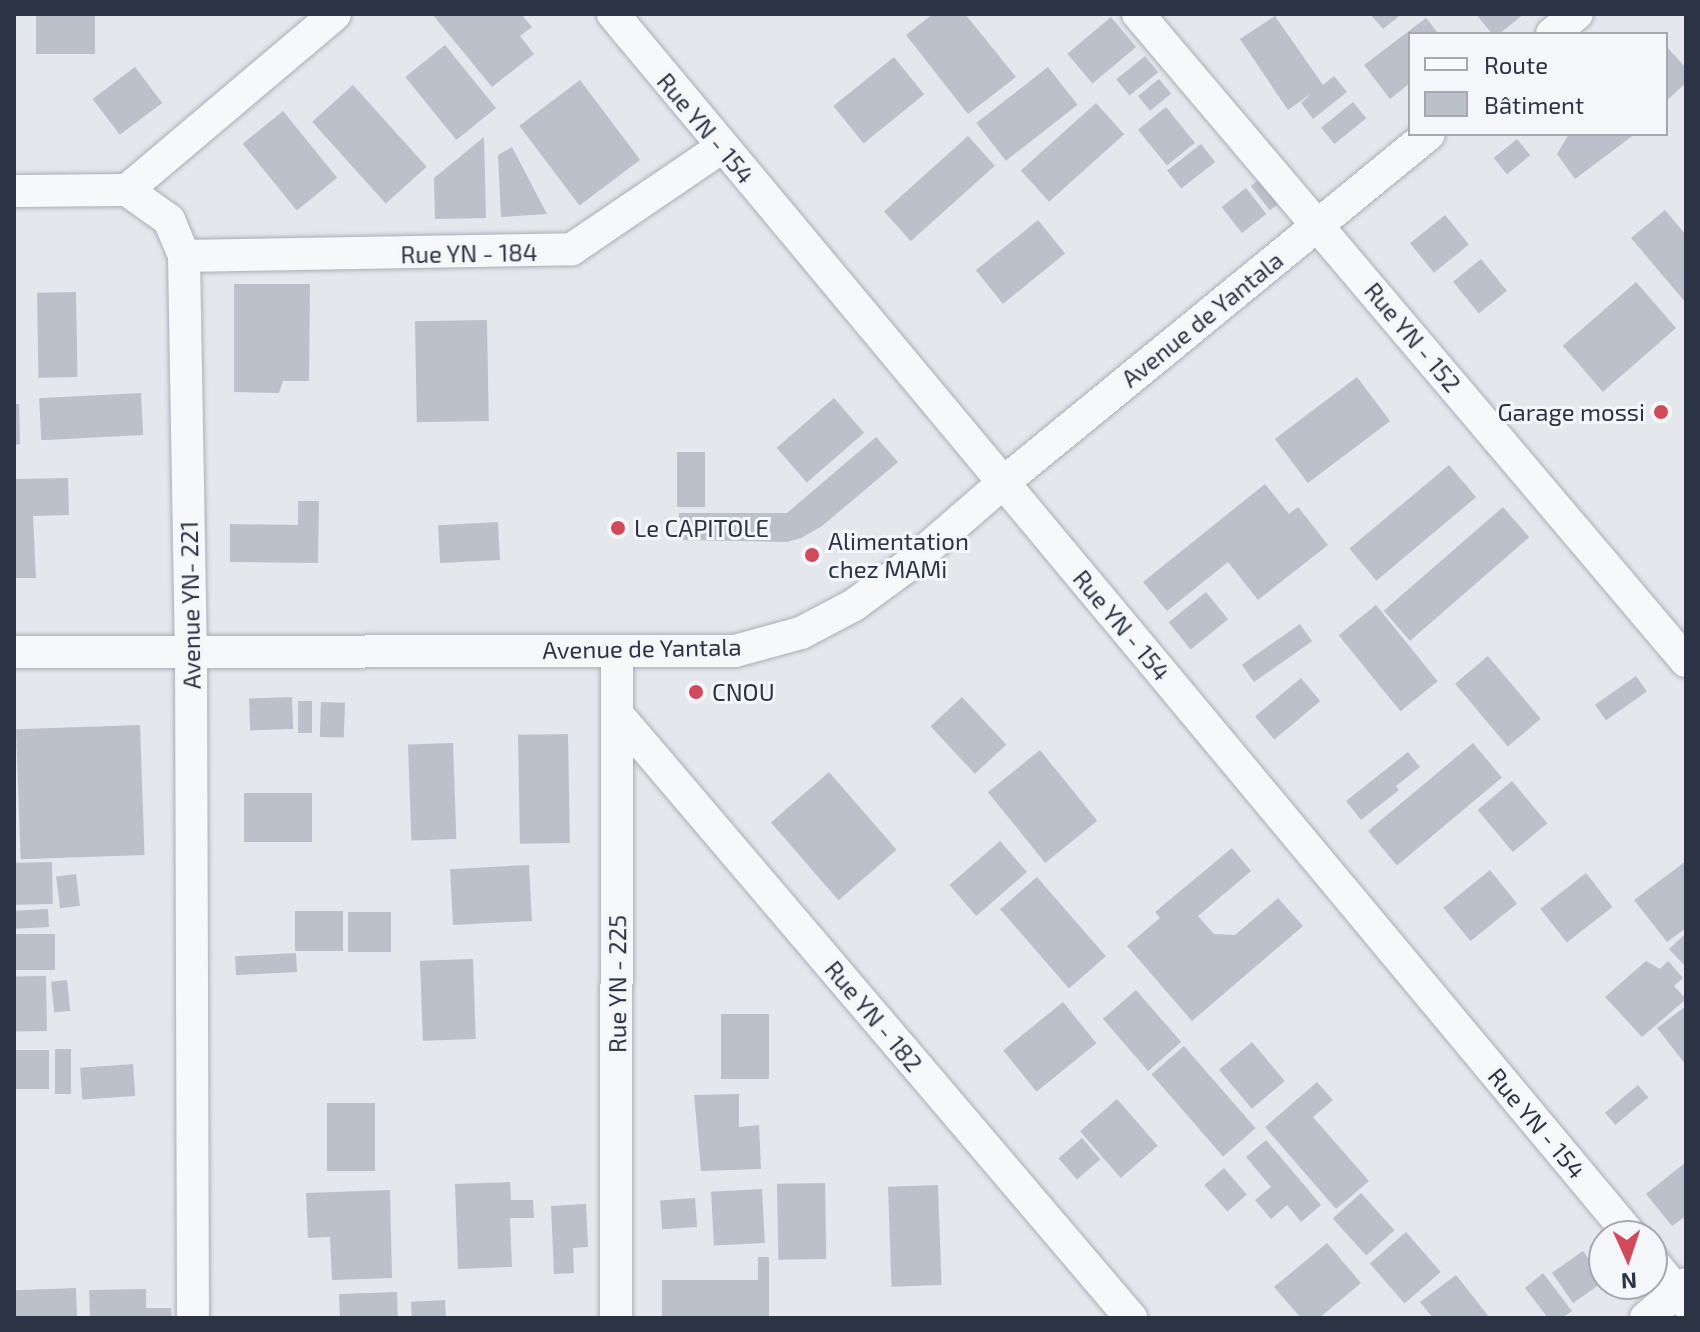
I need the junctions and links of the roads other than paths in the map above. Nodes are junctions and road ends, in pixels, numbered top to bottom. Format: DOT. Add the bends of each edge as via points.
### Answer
graph roads {
  1 [pos="335,14"];
  2 [pos="613,14"];
  3 [pos="1138,14"];
  4 [pos="1577,14"];
  5 [pos="1554,32"];
  6 [pos="1427,136"];
  7 [pos="722,147"];
  8 [pos="127,190"];
  9 [pos="14,191"];
  10 [pos="1318,224"];
  11 [pos="184,256"];
  12 [pos="1004,482"];
  13 [pos="617,651"];
  14 [pos="14,652"];
  15 [pos="191,652"];
  16 [pos="1686,661"];
  17 [pos="618,715"];
  18 [pos="1618,1220"];
  19 [pos="1668,1278"];
  20 [pos="1683,1293"];
  21 [pos="193,1318"];
  22 [pos="616,1318"];
  23 [pos="1131,1318"];
  24 [pos="1646,1318"];
  1 -- 8 [label="street"];
  2 -- 7 [label="street, Rue YN - 154"];
  3 -- 10 [label="street, Rue YN - 152"];
  4 -- 5 [label="street"];
  6 -- 10 [label="street, Avenue de Yantala"];
  7 -- 11 [label="street, Rue YN - 184" via="572,249"];
  7 -- 12 [label="street, Rue YN - 154"];
  8 -- 9 [label="street"];
  8 -- 11 [label="street, Avenue YN- 221" via="169,220"];
  10 -- 12 [label="street, Avenue de Yantala"];
  10 -- 16 [label="street, Rue YN - 152"];
  11 -- 15 [label="street, Avenue YN- 221"];
  12 -- 13 [label="street, Avenue de Yantala" via="906,567 854,605 801,633 735,651"];
  12 -- 18 [label="street, Rue YN - 154"];
  13 -- 15 [label="street, Avenue de Yantala"];
  13 -- 17 [label="street, Rue YN - 225"];
  14 -- 15 [label="street, Avenue de Yantala"];
  15 -- 21 [label="street, Avenue YN- 221"];
  17 -- 22 [label="street, Rue YN - 225"];
  17 -- 23 [label="street, Rue YN - 182"];
  19 -- 20 [label="street"];
  20 -- 24 [label="street"];
}
